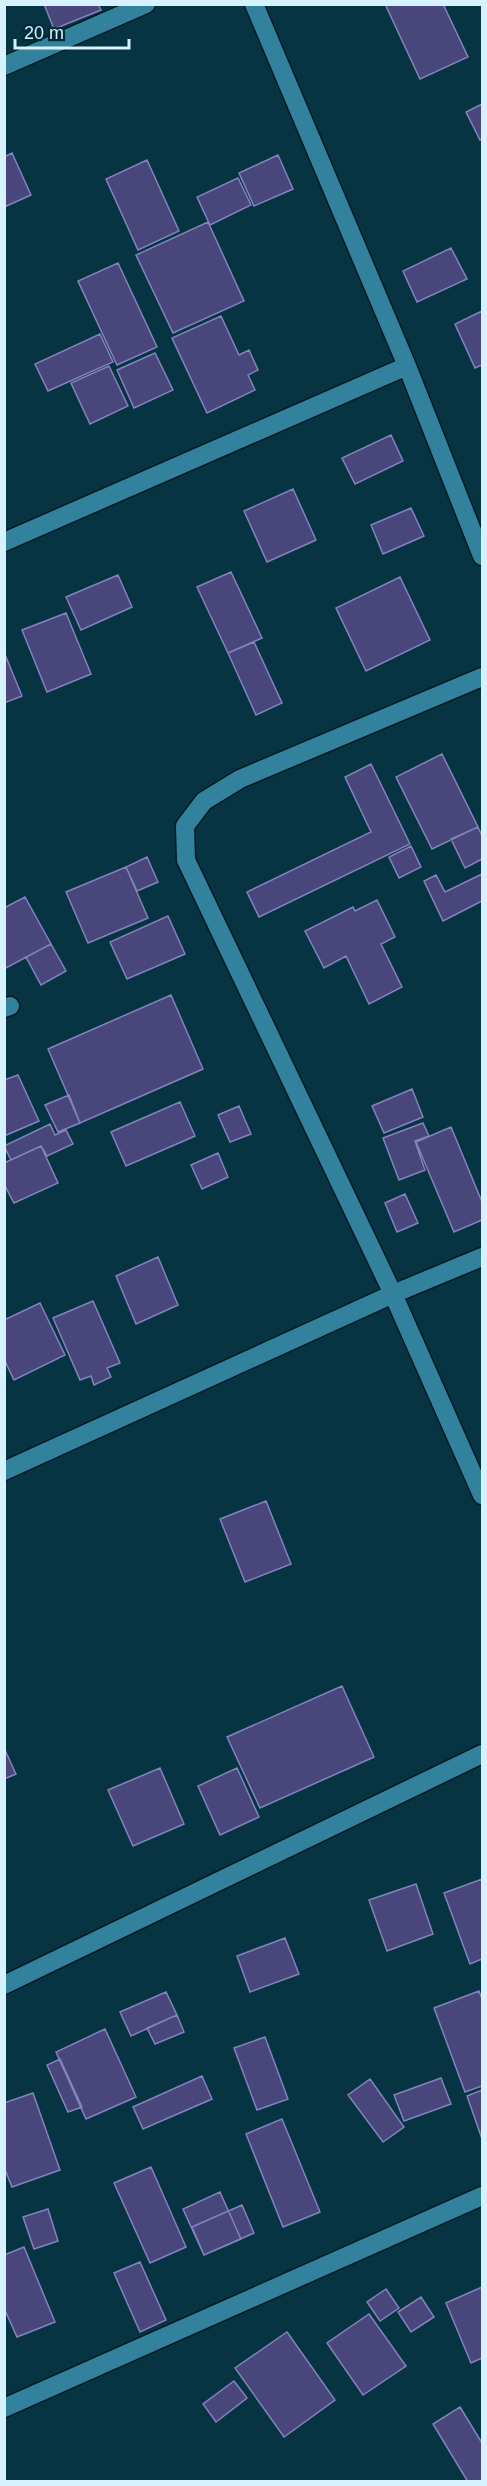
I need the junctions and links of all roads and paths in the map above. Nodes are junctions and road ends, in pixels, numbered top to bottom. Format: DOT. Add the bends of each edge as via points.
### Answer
graph roads {
  1 [pos="146,4"];
  2 [pos="254,4"];
  3 [pos="4,66"];
  4 [pos="407,366"];
  5 [pos="4,542"];
  6 [pos="483,556"];
  7 [pos="483,677"];
  8 [pos="483,1257"];
  9 [pos="393,1294"];
  10 [pos="4,1471"];
  11 [pos="483,1495"];
  12 [pos="483,1754"];
  13 [pos="4,1985"];
  14 [pos="483,2196"];
  15 [pos="4,2408"];
  1 -- 3 [label="street"];
  2 -- 4 [label="street"];
  4 -- 5 [label="street"];
  4 -- 6 [label="street"];
  7 -- 9 [label="street" via="240,779 204,801 185,826 186,860"];
  8 -- 9 [label="street"];
  9 -- 10 [label="street"];
  9 -- 11 [label="street"];
  12 -- 13 [label="street"];
  14 -- 15 [label="street"];
}
